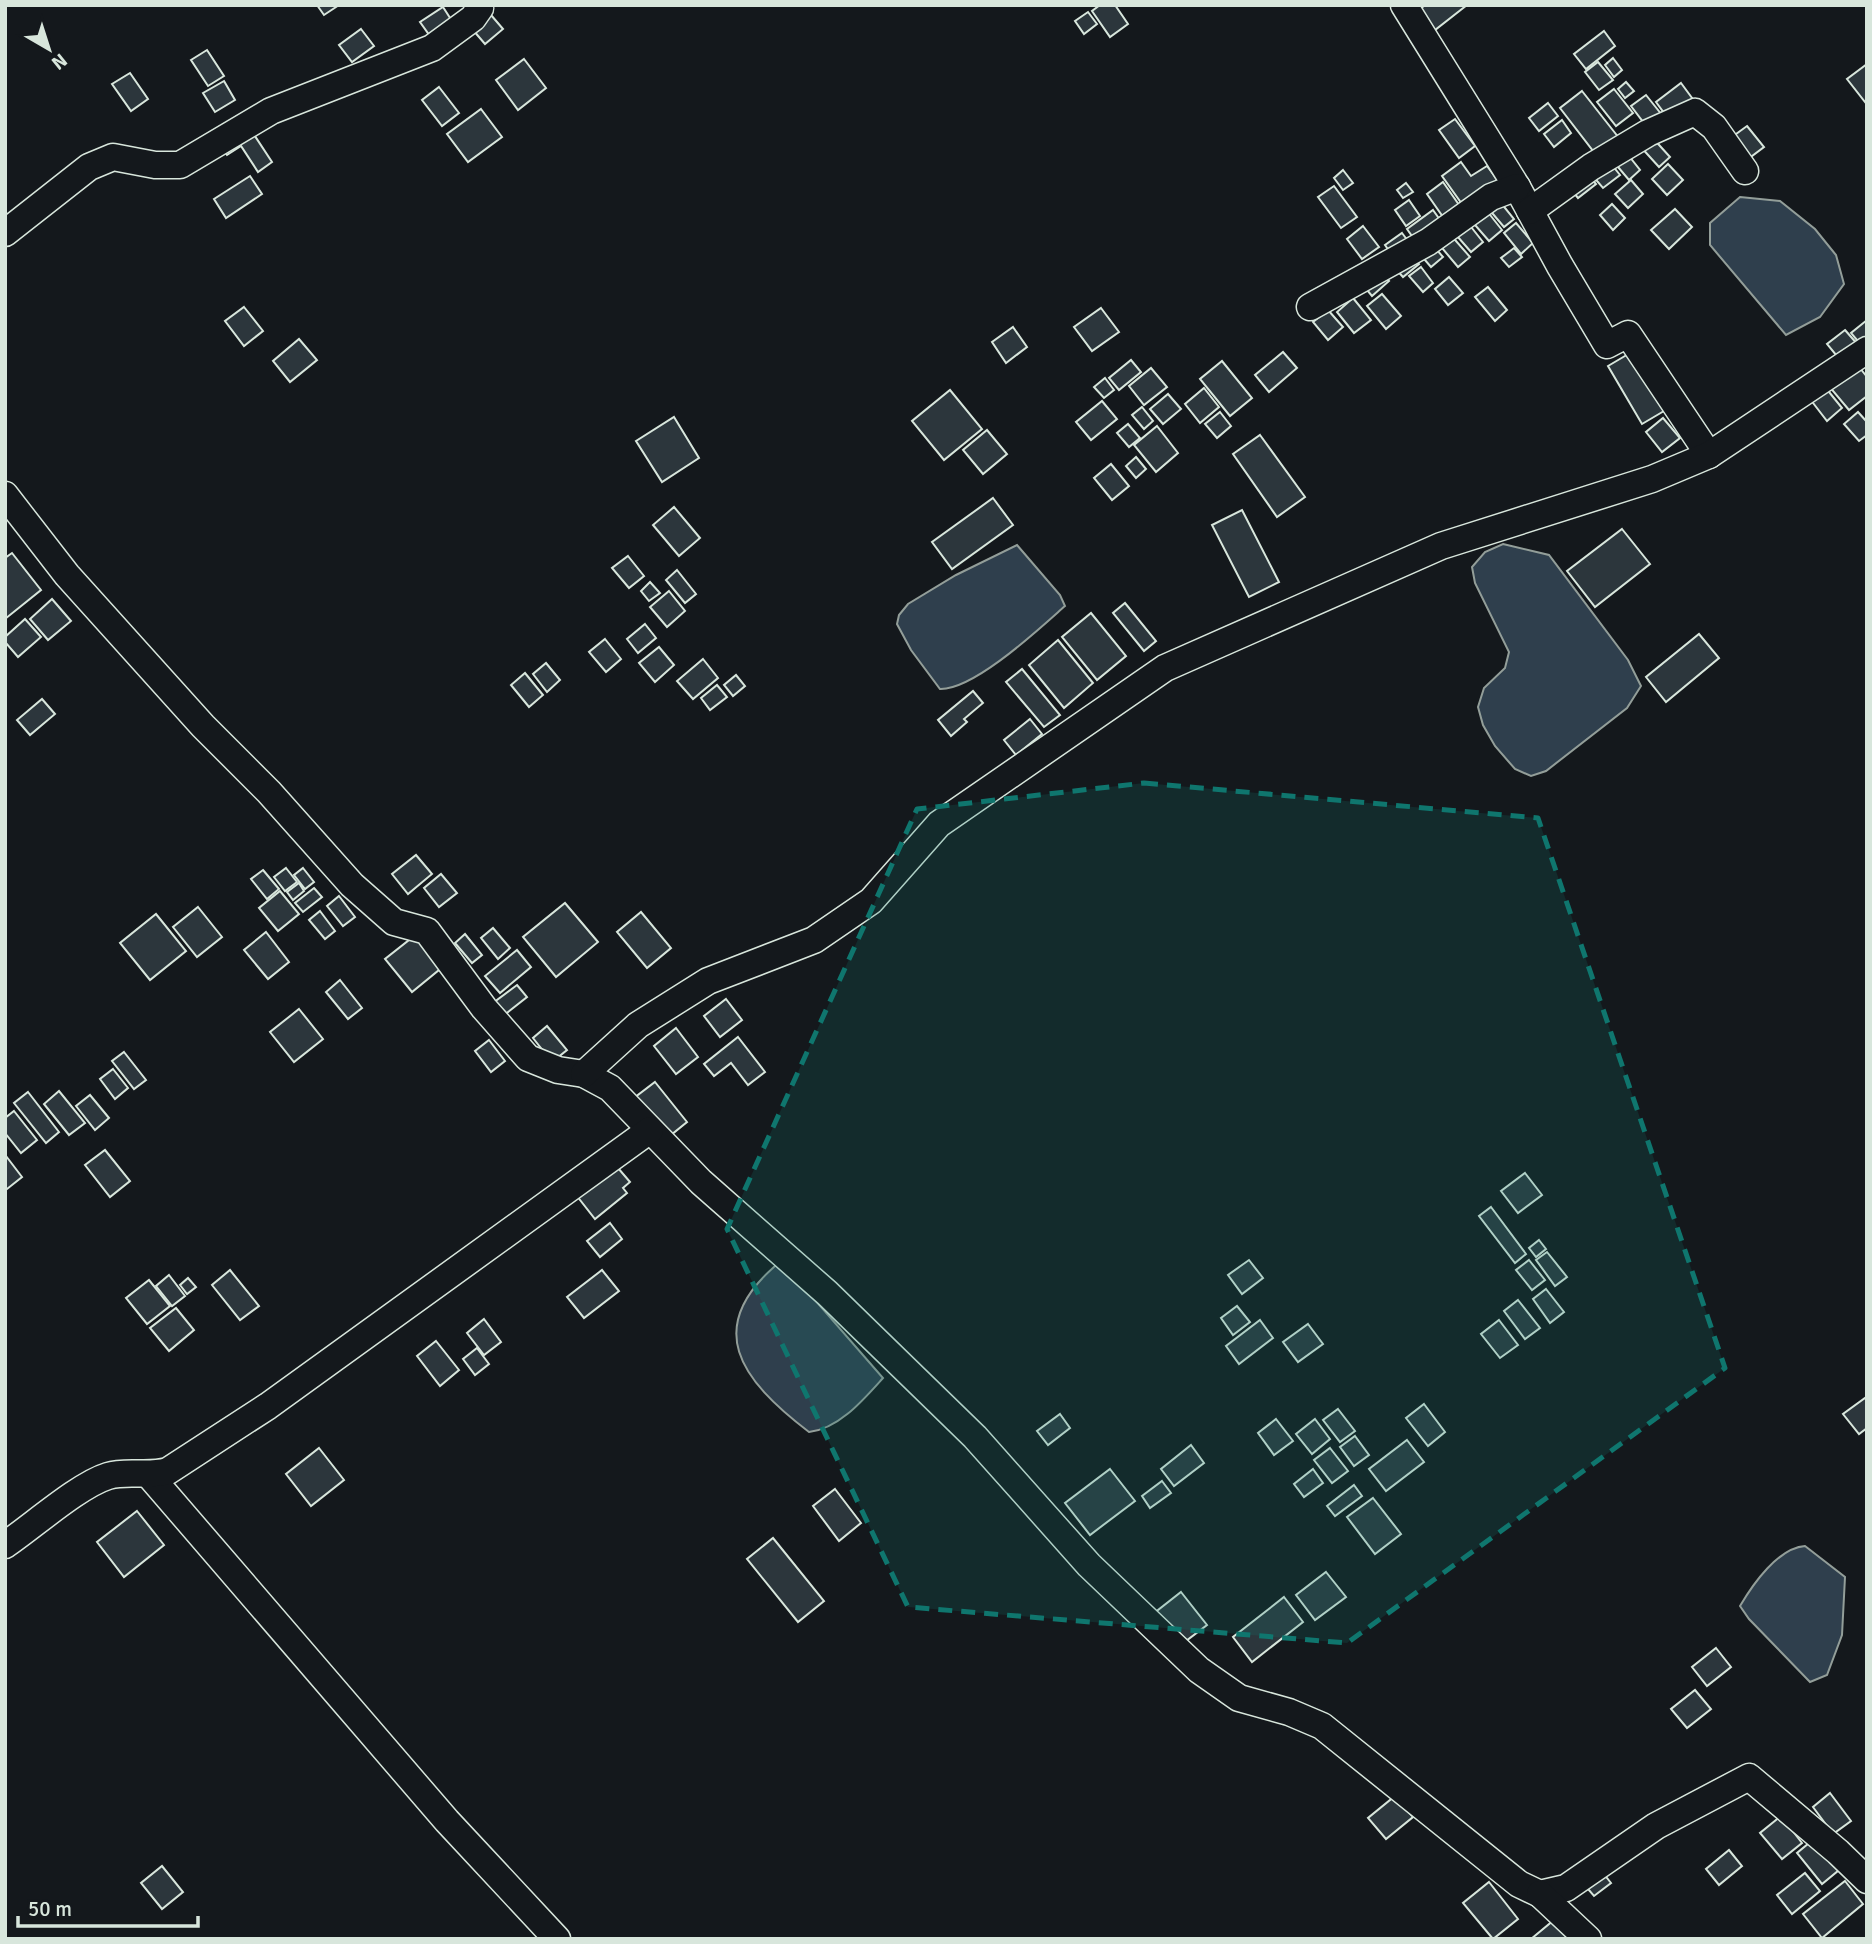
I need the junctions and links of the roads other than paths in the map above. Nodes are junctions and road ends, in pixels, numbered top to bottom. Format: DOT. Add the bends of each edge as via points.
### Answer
graph roads {
  1 [pos="478,5"];
  2 [pos="1404,5"];
  3 [pos="1745,171"];
  4 [pos="1517,187"];
  5 [pos="1530,211"];
  6 [pos="5,233"];
  7 [pos="1310,307"];
  8 [pos="1867,350"];
  9 [pos="1710,455"];
  10 [pos="5,495"];
  11 [pos="584,1074"];
  12 [pos="650,1130"];
  13 [pos="149,1475"];
  14 [pos="5,1545"];
  15 [pos="1867,1880"];
  16 [pos="1540,1894"];
  17 [pos="557,1939"];
  18 [pos="1588,1939"];
  1 -- 6 [label="street" via="473,18 432,48 271,111 180,165 113,157 89,167"];
  2 -- 4 [label="street"];
  3 -- 5 [label="street" via="1714,127 1695,112 1591,167"];
  4 -- 5 [label="street"];
  4 -- 7 [label="street" via="1491,197 1428,242"];
  5 -- 9 [label="street" via="1607,345 1628,334"];
  8 -- 9 [label="street"];
  9 -- 11 [label="street" via="1652,479 1441,546 1165,668 939,824 871,901 814,940 708,981 638,1026"];
  10 -- 11 [label="street" via="67,575 352,885 394,922 427,932 528,1058"];
  11 -- 12 [label="street" via="610,1088"];
  12 -- 13 [label="street" via="268,1406 168,1471"];
  12 -- 16 [label="street" via="975,1437 1089,1565 1199,1670 1239,1698 1322,1726 1519,1884"];
  13 -- 14 [label="street" via="111,1475 89,1484"];
  13 -- 17 [label="street" via="447,1821"];
  15 -- 16 [label="street" via="1749,1777 1656,1826 1566,1888"];
  16 -- 18 [label="street"];
}
